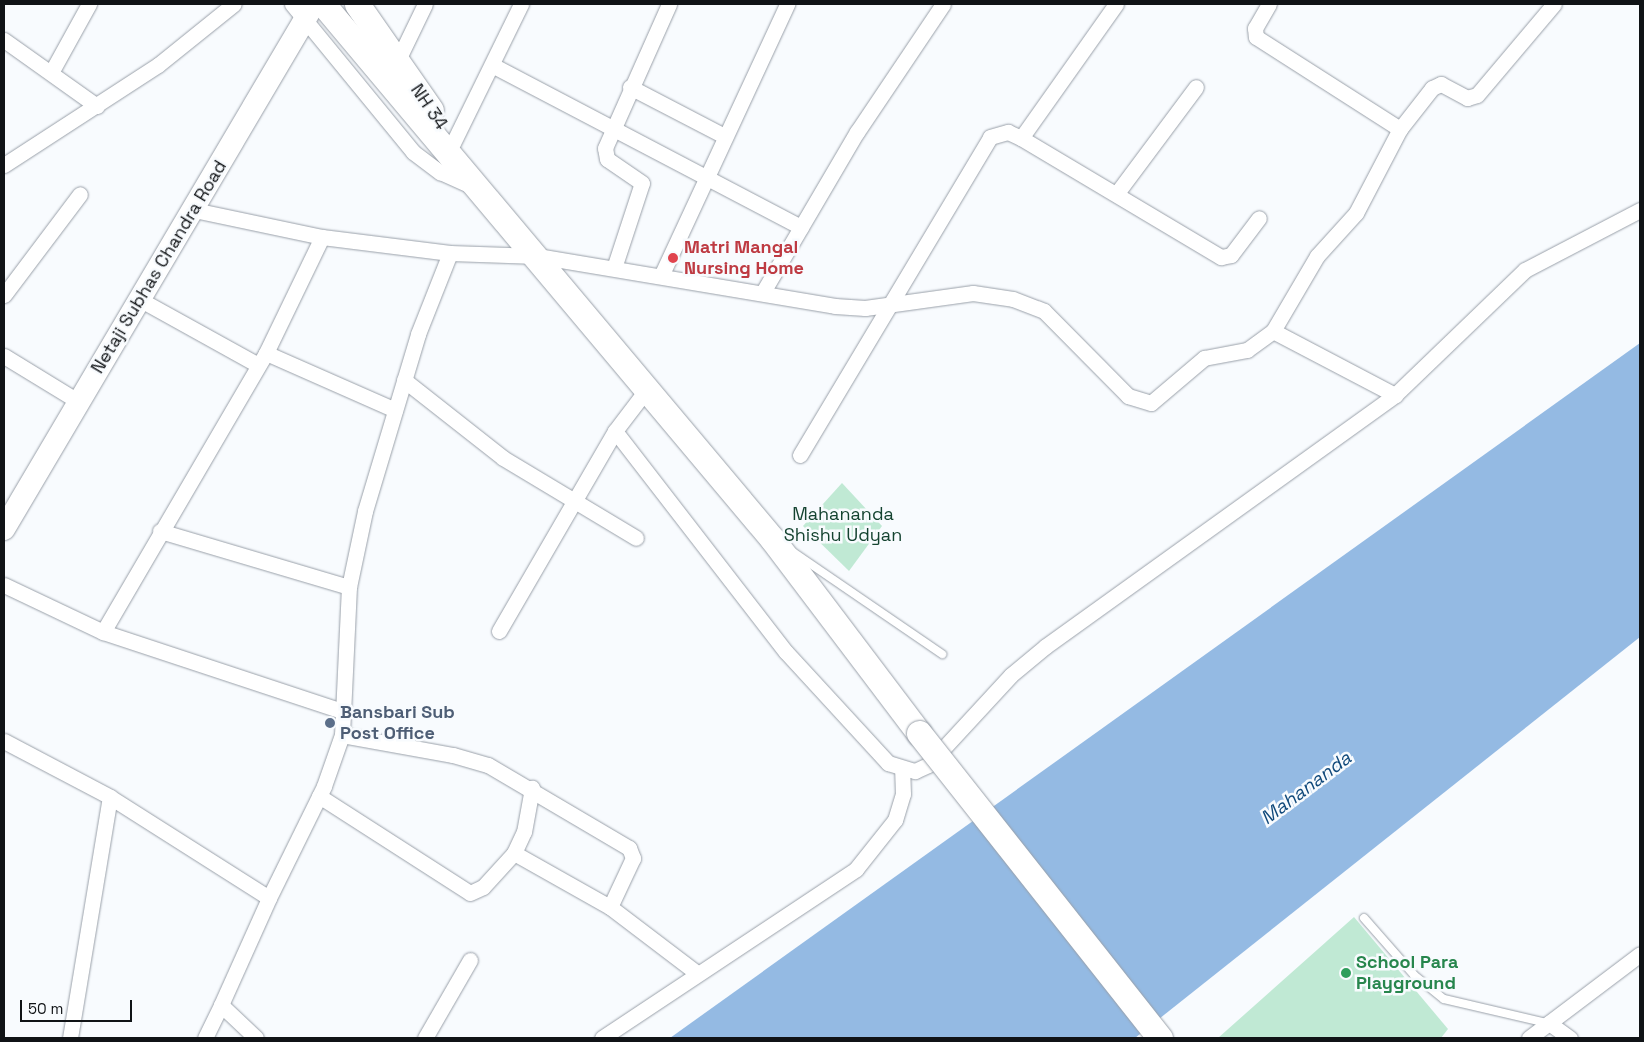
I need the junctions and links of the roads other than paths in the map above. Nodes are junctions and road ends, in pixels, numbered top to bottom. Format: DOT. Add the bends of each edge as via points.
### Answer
graph roads {
  1 [pos="90,4"];
  2 [pos="234,4"];
  3 [pos="324,4"];
  4 [pos="357,4"];
  5 [pos="425,4"];
  6 [pos="521,4"];
  7 [pos="669,4"];
  8 [pos="787,4"];
  9 [pos="943,4"];
  10 [pos="1116,4"];
  11 [pos="1269,4"];
  12 [pos="1544,7"];
  13 [pos="304,10"];
  14 [pos="4,40"];
  15 [pos="398,60"];
  16 [pos="492,65"];
  17 [pos="52,71"];
  18 [pos="630,87"];
  19 [pos="1196,87"];
  20 [pos="97,106"];
  21 [pos="614,126"];
  22 [pos="1400,129"];
  23 [pos="724,136"];
  24 [pos="1020,138"];
  25 [pos="453,143"];
  26 [pos="4,165"];
  27 [pos="706,175"];
  28 [pos="482,191"];
  29 [pos="1117,193"];
  30 [pos="80,194"];
  31 [pos="194,210"];
  32 [pos="1640,210"];
  33 [pos="500,211"];
  34 [pos="1258,218"];
  35 [pos="801,227"];
  36 [pos="322,237"];
  37 [pos="450,253"];
  38 [pos="537,256"];
  39 [pos="614,268"];
  40 [pos="661,276"];
  41 [pos="763,292"];
  42 [pos="4,295"];
  43 [pos="140,299"];
  44 [pos="888,305"];
  45 [pos="1273,331"];
  46 [pos="4,356"];
  47 [pos="262,359"];
  48 [pos="404,380"];
  49 [pos="647,389"];
  50 [pos="1395,395"];
  51 [pos="79,402"];
  52 [pos="395,410"];
  53 [pos="615,430"];
  54 [pos="800,455"];
  55 [pos="576,501"];
  56 [pos="4,529"];
  57 [pos="160,531"];
  58 [pos="636,538"];
  59 [pos="772,540"];
  60 [pos="4,584"];
  61 [pos="349,587"];
  62 [pos="499,631"];
  63 [pos="102,632"];
  64 [pos="942,654"];
  65 [pos="345,712"];
  66 [pos="342,736"];
  67 [pos="4,741"];
  68 [pos="902,770"];
  69 [pos="532,788"];
  70 [pos="319,796"];
  71 [pos="110,797"];
  72 [pos="514,854"];
  73 [pos="269,898"];
  74 [pos="610,907"];
  75 [pos="1364,918"];
  76 [pos="1640,954"];
  77 [pos="470,960"];
  78 [pos="697,973"];
  79 [pos="221,1005"];
  80 [pos="1549,1023"];
  81 [pos="70,1038"];
  82 [pos="205,1038"];
  83 [pos="256,1038"];
  84 [pos="425,1038"];
  85 [pos="602,1038"];
  86 [pos="1160,1038"];
  87 [pos="1529,1038"];
  88 [pos="1570,1038"];
  1 -- 17 [label="street"];
  2 -- 20 [label="street" via="158,65"];
  3 -- 28 [label="main road"];
  4 -- 15 [label="main road, NH 34"];
  5 -- 15 [label="street"];
  6 -- 16 [label="street"];
  7 -- 18 [label="street"];
  8 -- 23 [label="street"];
  9 -- 35 [label="street"];
  10 -- 24 [label="street"];
  11 -- 22 [label="street" via="1255,28 1256,37"];
  12 -- 22 [label="street" via="1477,94 1467,98 1437,84"];
  13 -- 28 [label="street" via="413,152 440,172"];
  13 -- 31 [label="main road, Netaji Subhas Chandra Road"];
  14 -- 17 [label="street"];
  15 -- 25 [label="main road, NH 34"];
  16 -- 21 [label="street"];
  16 -- 25 [label="street"];
  17 -- 20 [label="street"];
  18 -- 21 [label="street"];
  18 -- 23 [label="street"];
  19 -- 29 [label="street"];
  20 -- 26 [label="street"];
  21 -- 27 [label="street"];
  21 -- 39 [label="street" via="604,154 642,183"];
  22 -- 45 [label="street" via="1361,206 1317,256"];
  23 -- 27 [label="street"];
  24 -- 29 [label="street"];
  24 -- 44 [label="street" via="999,132 990,136"];
  25 -- 33 [label="main road, NH 34"];
  27 -- 35 [label="street"];
  27 -- 40 [label="street"];
  28 -- 33 [label="main road"];
  29 -- 34 [label="street" via="1225,258"];
  30 -- 42 [label="street"];
  31 -- 36 [label="street"];
  31 -- 43 [label="main road, Netaji Subhas Chandra Road"];
  32 -- 50 [label="street" via="1525,270"];
  33 -- 38 [label="main road"];
  35 -- 41 [label="street"];
  36 -- 37 [label="street"];
  36 -- 47 [label="street"];
  37 -- 38 [label="street"];
  37 -- 48 [label="street"];
  38 -- 39 [label="street"];
  38 -- 49 [label="main road"];
  39 -- 40 [label="street"];
  40 -- 41 [label="street"];
  41 -- 44 [label="street" via="835,306"];
  43 -- 47 [label="street"];
  43 -- 51 [label="main road, Netaji Subhas Chandra Road"];
  44 -- 45 [label="street" via="964,293 1013,299 1044,311 1139,402 1160,398 1204,358 1247,350"];
  44 -- 54 [label="street"];
  45 -- 50 [label="street"];
  46 -- 51 [label="street"];
  47 -- 52 [label="street"];
  47 -- 57 [label="street"];
  48 -- 52 [label="street"];
  48 -- 55 [label="street" via="503,458"];
  49 -- 53 [label="street"];
  49 -- 59 [label="main road"];
  50 -- 68 [label="street" via="1046,646 1011,676 928,764"];
  51 -- 56 [label="main road, Netaji Subhas Chandra Road"];
  52 -- 61 [label="street" via="365,511"];
  53 -- 55 [label="street"];
  53 -- 68 [label="street" via="786,652 888,763"];
  55 -- 58 [label="street"];
  55 -- 62 [label="street"];
  57 -- 61 [label="street"];
  57 -- 63 [label="street"];
  59 -- 64 [label="lane" via="860,594"];
  59 -- 86 [label="main road, bridge" via="919,733"];
  60 -- 63 [label="street"];
  61 -- 65 [label="street"];
  63 -- 65 [label="street"];
  65 -- 66 [label="street"];
  66 -- 69 [label="street" via="453,755 488,765"];
  66 -- 70 [label="street"];
  67 -- 71 [label="street"];
  68 -- 78 [label="street" via="903,794 896,820 856,869"];
  69 -- 72 [label="street" via="524,832"];
  69 -- 74 [label="street" via="633,853"];
  70 -- 72 [label="street" via="470,893 483,887"];
  70 -- 73 [label="street"];
  71 -- 73 [label="street"];
  71 -- 81 [label="street"];
  72 -- 74 [label="street"];
  73 -- 79 [label="street"];
  74 -- 78 [label="street"];
  75 -- 80 [label="lane" via="1414,974 1444,999"];
  76 -- 80 [label="street"];
  77 -- 84 [label="street"];
  78 -- 85 [label="street"];
  79 -- 82 [label="street"];
  79 -- 83 [label="street"];
  80 -- 87 [label="street"];
  80 -- 88 [label="street"];
}
